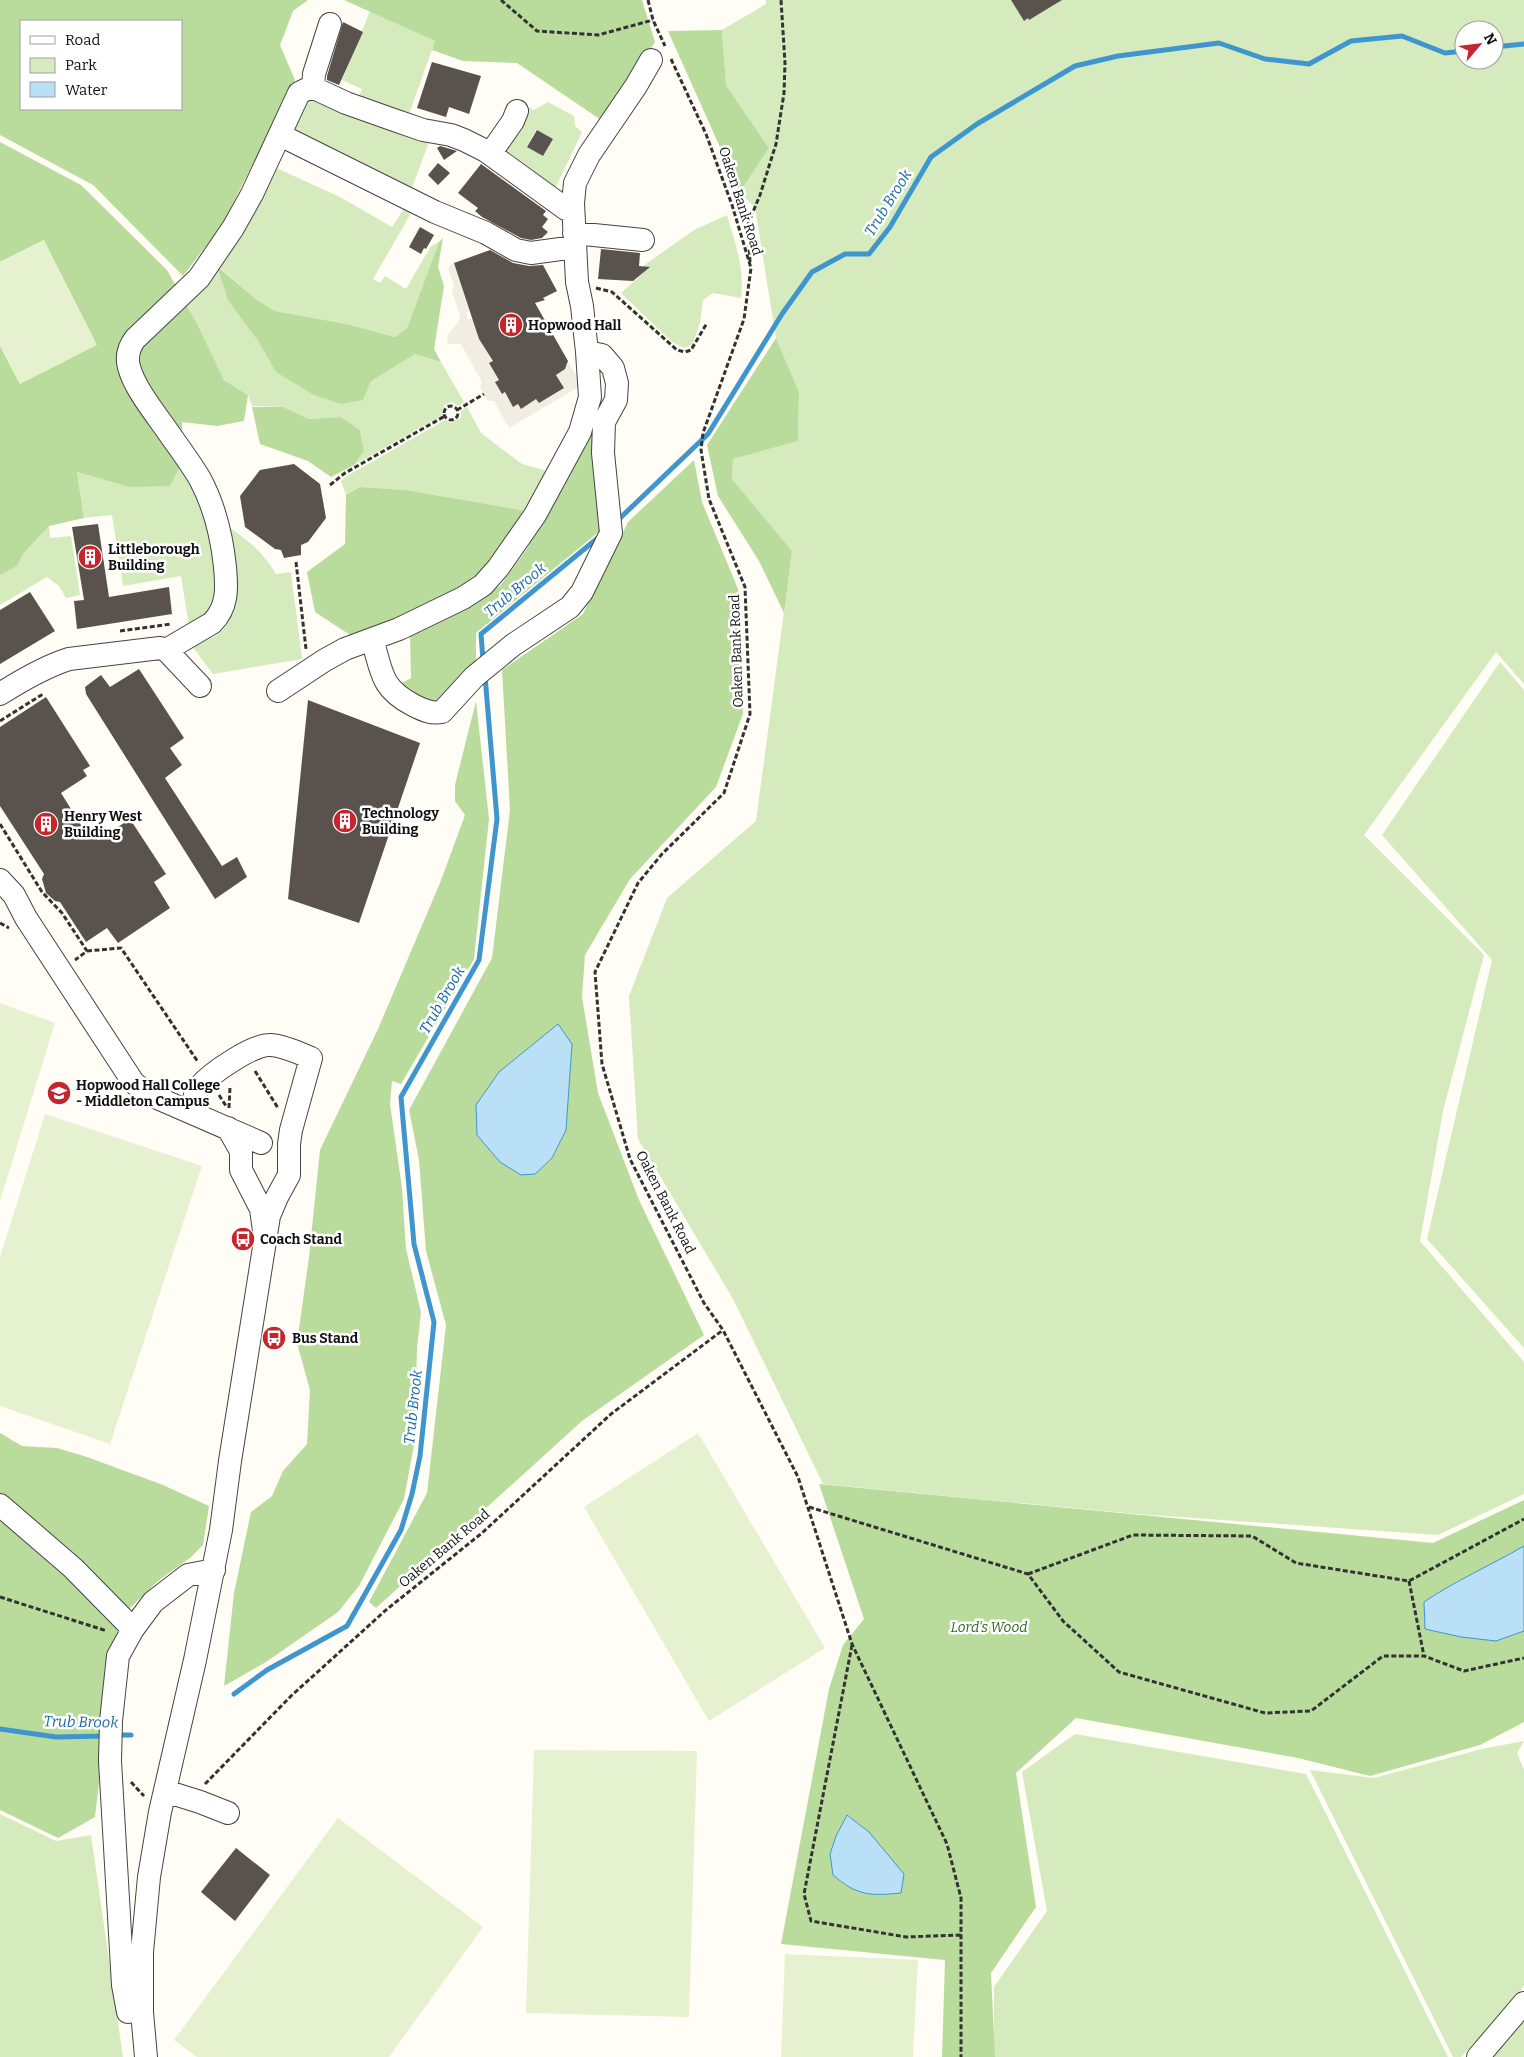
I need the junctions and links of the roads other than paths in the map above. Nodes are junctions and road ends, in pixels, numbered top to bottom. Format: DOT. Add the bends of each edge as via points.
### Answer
graph roads {
  1 [pos="330,24"];
  2 [pos="662,54"];
  3 [pos="313,89"];
  4 [pos="517,111"];
  5 [pos="280,135"];
  6 [pos="490,154"];
  7 [pos="573,210"];
  8 [pos="575,240"];
  9 [pos="643,240"];
  10 [pos="587,352"];
  11 [pos="372,639"];
  12 [pos="166,650"];
  13 [pos="200,686"];
  14 [pos="278,691"];
  15 [pos="0,694"];
  16 [pos="0,880"];
  17 [pos="0,900"];
  18 [pos="26,918"];
  19 [pos="192,1112"];
  20 [pos="228,1128"];
  21 [pos="291,1130"];
  22 [pos="266,1143"];
  23 [pos="289,1158"];
  24 [pos="241,1161"];
  25 [pos="285,1183"];
  26 [pos="249,1186"];
  27 [pos="264,1248"];
  28 [pos="0,1505"];
  29 [pos="214,1570"];
  30 [pos="131,1633"];
  31 [pos="163,1802"];
  32 [pos="228,1813"];
  33 [pos="1524,2003"];
  34 [pos="128,2012"];
  35 [pos="146,2057"];
  36 [pos="1478,2057"];
  1 -- 3 [label="street" via="314,74"];
  2 -- 7 [label="street" via="589,155 575,182"];
  3 -- 5 [label="street" via="299,92"];
  3 -- 6 [label="street" via="423,130 451,135"];
  4 -- 6 [label="street"];
  5 -- 8 [label="street" via="435,212 486,232 516,250 530,253"];
  5 -- 12 [label="street" via="233,228 199,278 129,348 129,368 138,385 200,480 213,511 225,562 227,584 223,609 212,623"];
  6 -- 7 [label="street" via="566,209"];
  7 -- 8 [label="street"];
  8 -- 9 [label="street"];
  8 -- 10 [label="street"];
  10 -- 11 [label="street" via="590,397 580,432 536,515 498,568 483,585 464,598"];
  10 -- 11 [label="street" via="602,355 613,368 618,383 616,400 604,422 603,453 610,523 582,592 570,606 474,678 446,709 435,713 397,697 387,686"];
  11 -- 14 [label="street" via="345,649"];
  12 -- 13 [label="street"];
  12 -- 15 [label="street" via="160,648 69,659"];
  16 -- 18 [label="street" via="14,895"];
  17 -- 18 [label="street" via="14,906"];
  18 -- 19 [label="street" via="133,1082 146,1092"];
  19 -- 20 [label="street"];
  19 -- 21 [label="street" via="194,1096 204,1083 259,1046 270,1045 311,1058"];
  20 -- 22 [label="street"];
  20 -- 24 [label="street" via="241,1150"];
  21 -- 22 [label="street" via="282,1139"];
  21 -- 23 [label="street"];
  22 -- 23 [label="street" via="280,1146"];
  22 -- 24 [label="street" via="252,1146"];
  23 -- 25 [label="street" via="291,1166"];
  24 -- 26 [label="street" via="241,1170"];
  25 -- 26 [label="street" via="271,1192 257,1191"];
  25 -- 27 [label="street" via="269,1216"];
  26 -- 27 [label="street" via="261,1209"];
  27 -- 29 [label="street"];
  28 -- 30 [label="street" via="73,1568"];
  29 -- 30 [label="street" via="188,1575 153,1602"];
  29 -- 31 [label="street"];
  30 -- 34 [label="street" via="118,1656 110,1760 123,1985"];
  31 -- 32 [label="street" via="190,1799"];
  31 -- 35 [label="street" via="148,1878 142,1952"];
  33 -- 36 [label="street"];
}
